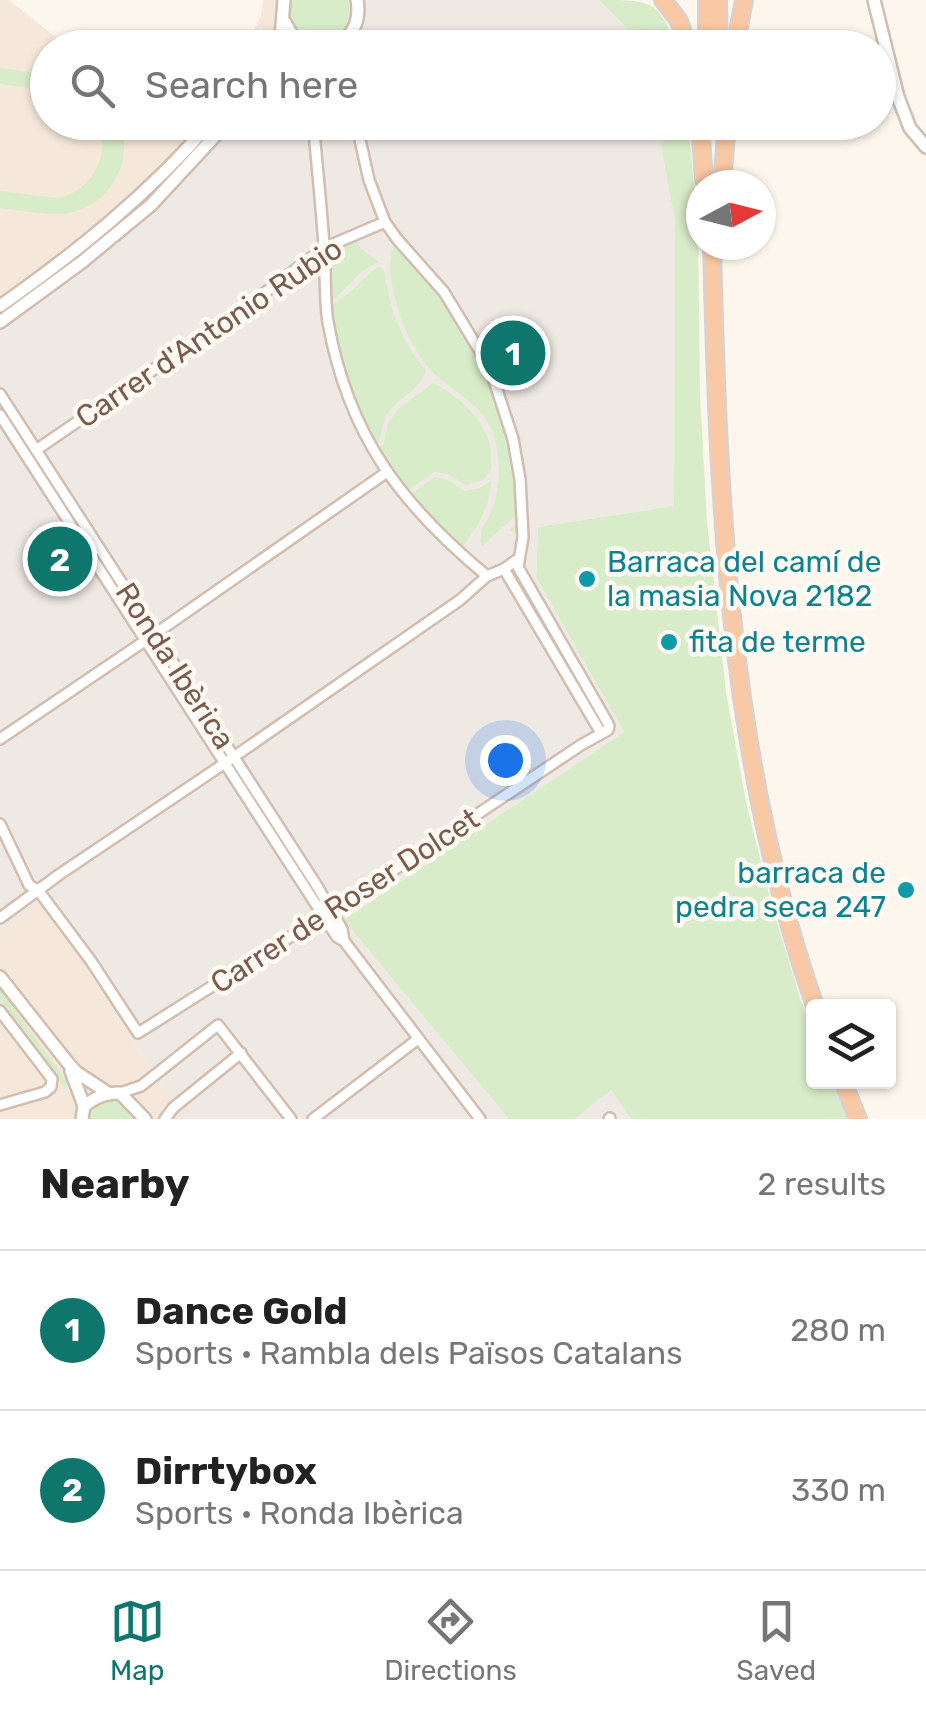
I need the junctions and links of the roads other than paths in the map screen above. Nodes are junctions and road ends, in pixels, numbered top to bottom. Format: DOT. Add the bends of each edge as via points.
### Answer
graph roads {
  1 [pos="284,0"];
  2 [pos="357,0"];
  3 [pos="664,0"];
  4 [pos="707,0"];
  5 [pos="718,0"];
  6 [pos="744,0"];
  7 [pos="874,0"];
  8 [pos="283,17"];
  9 [pos="282,30"];
  10 [pos="289,30"];
  11 [pos="352,30"];
  12 [pos="682,30"];
  13 [pos="707,30"];
  14 [pos="719,30"];
  15 [pos="738,30"];
  16 [pos="881,30"];
  17 [pos="896,89"];
  18 [pos="194,140"];
  19 [pos="211,140"];
  20 [pos="315,140"];
  21 [pos="360,140"];
  22 [pos="701,140"];
  23 [pos="710,140"];
  24 [pos="724,140"];
  25 [pos="926,147"];
  26 [pos="703,170"];
  27 [pos="709,170"];
  28 [pos="723,170"];
  29 [pos="385,222"];
  30 [pos="324,248"];
  31 [pos="712,260"];
  32 [pos="722,260"];
  33 [pos="0,306"];
  34 [pos="0,322"];
  35 [pos="0,394"];
  36 [pos="0,415"];
  37 [pos="36,450"];
  38 [pos="386,472"];
  39 [pos="722,520"];
  40 [pos="518,558"];
  41 [pos="504,569"];
  42 [pos="488,576"];
  43 [pos="155,634"];
  44 [pos="145,640"];
  45 [pos="601,733"];
  46 [pos="0,739"];
  47 [pos="229,760"];
  48 [pos="0,824"];
  49 [pos="38,890"];
  50 [pos="328,913"];
  51 [pos="0,918"];
  52 [pos="0,977"];
  53 [pos="813,999"];
  54 [pos="0,1012"];
  55 [pos="418,1039"];
  56 [pos="241,1053"];
  57 [pos="68,1062"];
  58 [pos="846,1089"];
  59 [pos="114,1093"];
  60 [pos="0,1105"];
  61 [pos="83,1113"];
  62 [pos="145,1119"];
  63 [pos="165,1119"];
  64 [pos="291,1119"];
  65 [pos="312,1119"];
  66 [pos="480,1119"];
  67 [pos="858,1119"];
  1 -- 8 [label="street"];
  2 -- 11 [label="street"];
  3 -- 12 [label="highway"];
  4 -- 13 [label="highway"];
  5 -- 14 [label="highway"];
  6 -- 15 [label="highway"];
  7 -- 16 [label="street"];
  8 -- 9 [label="street"];
  8 -- 10 [label="street"];
  17 -- 25 [label="street" via="910,128"];
  18 -- 33 [label="street" via="111,223"];
  19 -- 34 [label="street" via="151,205"];
  20 -- 30 [label="street"];
  21 -- 29 [label="street"];
  22 -- 26 [label="highway"];
  23 -- 27 [label="highway"];
  24 -- 28 [label="highway"];
  29 -- 30 [label="street, Carrer d'Antonio Rubio"];
  29 -- 40 [label="street" via="444,292 490,368 520,479"];
  30 -- 37 [label="street, Carrer d'Antonio Rubio"];
  30 -- 38 [label="street" via="336,361"];
  31 -- 39 [label="highway"];
  32 -- 39 [label="highway" via="728,514"];
  35 -- 37 [label="street, Ronda Ibèrica"];
  36 -- 44 [label="street, Ronda Ibèrica"];
  37 -- 43 [label="street, Ronda Ibèrica"];
  38 -- 42 [label="street" via="430,526"];
  38 -- 43 [label="street"];
  39 -- 53 [label="highway" via="754,773"];
  40 -- 41 [label="street"];
  40 -- 45 [label="street" via="609,726"];
  41 -- 42 [label="street"];
  41 -- 45 [label="street"];
  42 -- 47 [label="street"];
  43 -- 44 [label="street"];
  43 -- 47 [label="street, Ronda Ibèrica"];
  44 -- 46 [label="street"];
  44 -- 47 [label="street, Ronda Ibèrica"];
  45 -- 50 [label="street, Carrer de Roser Dolcet"];
  47 -- 49 [label="street"];
  47 -- 50 [label="street, Ronda Ibèrica"];
  48 -- 49 [label="street" via="29,885"];
  49 -- 50 [label="street, Carrer de Roser Dolcet" via="138,1033"];
  49 -- 51 [label="street"];
  50 -- 55 [label="street, Ronda Ibèrica"];
  52 -- 57 [label="street"];
  54 -- 60 [label="street" via="52,1079 45,1092"];
  55 -- 65 [label="street"];
  55 -- 66 [label="street, Ronda Ibèrica"];
  56 -- 59 [label="street" via="218,1025 142,1086"];
  56 -- 63 [label="street"];
  56 -- 64 [label="street"];
  57 -- 59 [label="street"];
  57 -- 61 [label="street"];
  58 -- 67 [label="highway"];
  59 -- 61 [label="street" via="94,1098"];
  59 -- 62 [label="street"];
}
